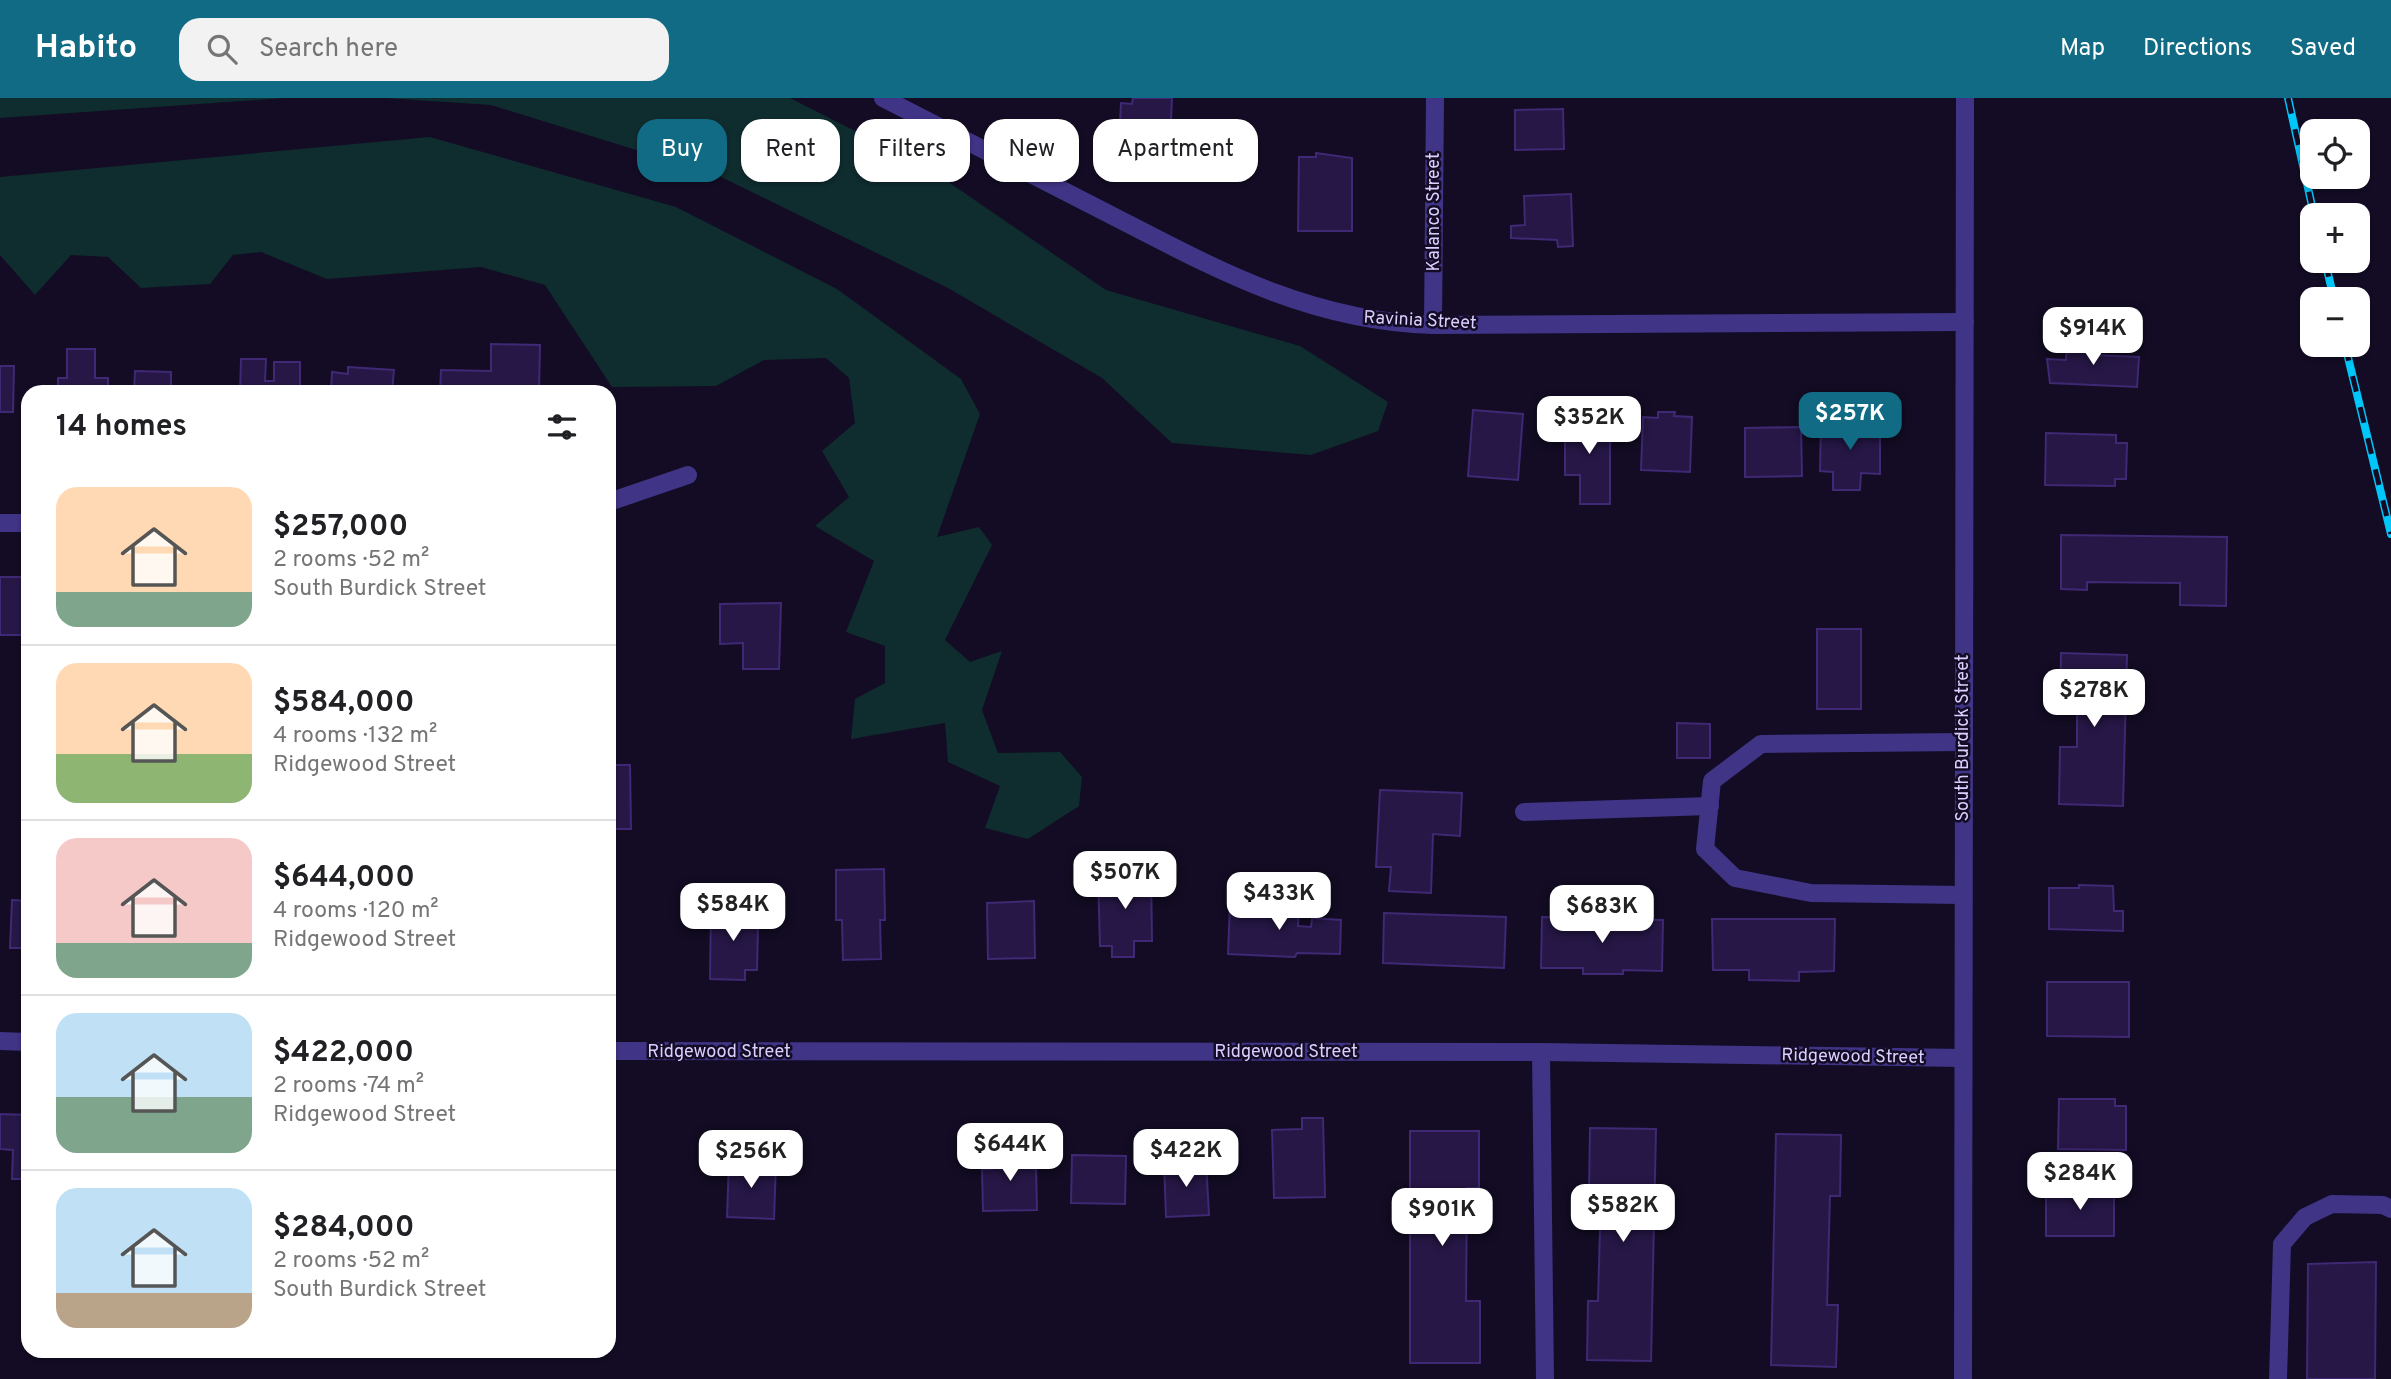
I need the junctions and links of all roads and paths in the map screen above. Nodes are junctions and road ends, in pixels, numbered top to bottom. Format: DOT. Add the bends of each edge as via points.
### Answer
graph roads {
  1 [pos="883,98"];
  2 [pos="1435,98"];
  3 [pos="1965,98"];
  4 [pos="1965,322"];
  5 [pos="1433,325"];
  6 [pos="688,475"];
  7 [pos="616,500"];
  8 [pos="0,523"];
  9 [pos="21,523"];
  10 [pos="1963,742"];
  11 [pos="1710,806"];
  12 [pos="1524,812"];
  13 [pos="1963,895"];
  14 [pos="0,1041"];
  15 [pos="21,1042"];
  16 [pos="616,1051"];
  17 [pos="1541,1052"];
  18 [pos="1963,1058"];
  19 [pos="2391,1209"];
  20 [pos="1545,1379"];
  21 [pos="1963,1379"];
  22 [pos="2278,1379"];
  1 -- 5 [label="street, Ravinia Street" via="1217,269 1287,298 1346,317"];
  2 -- 5 [label="street, Kalanco Street"];
  3 -- 4 [label="street, South Burdick Street"];
  4 -- 5 [label="street, Ravinia Street"];
  4 -- 10 [label="street, South Burdick Street"];
  6 -- 7 [label="street"];
  8 -- 9 [label="street"];
  10 -- 11 [label="street" via="1760,744 1712,781"];
  10 -- 13 [label="street, South Burdick Street"];
  11 -- 12 [label="street"];
  11 -- 13 [label="street" via="1705,849 1735,878 1811,893"];
  13 -- 18 [label="street, South Burdick Street"];
  14 -- 15 [label="street"];
  16 -- 17 [label="street, Ridgewood Street"];
  17 -- 18 [label="street, Ridgewood Street"];
  17 -- 20 [label="street"];
  18 -- 21 [label="street, South Burdick Street"];
  19 -- 22 [label="street" via="2332,1204 2305,1217 2282,1244"];
}
